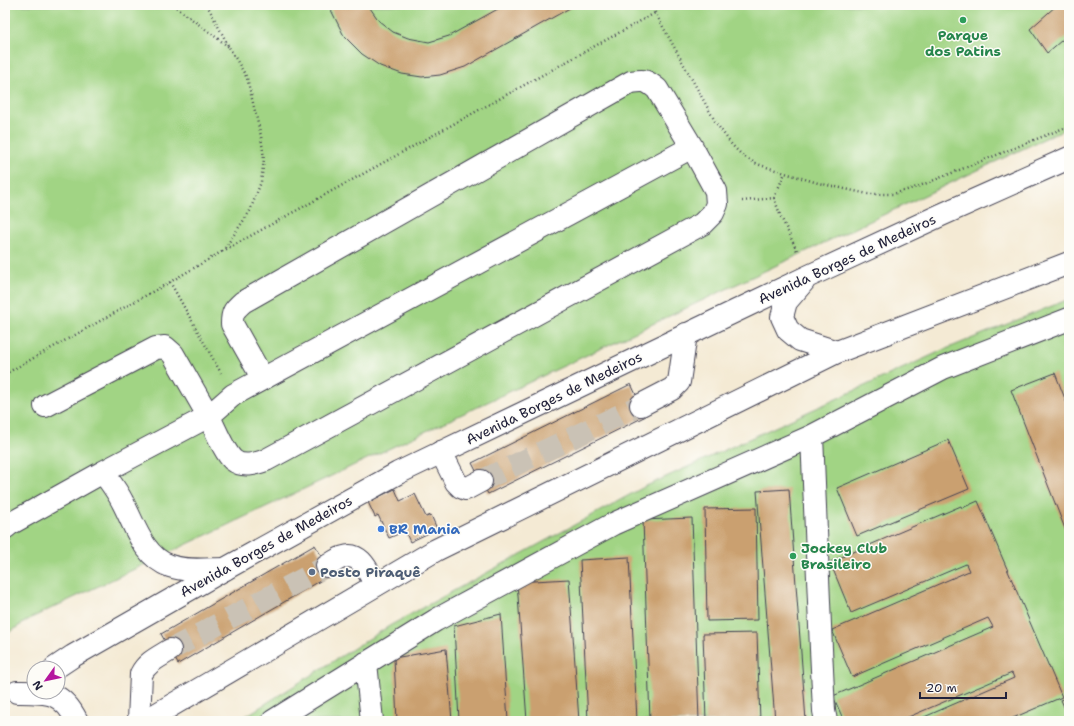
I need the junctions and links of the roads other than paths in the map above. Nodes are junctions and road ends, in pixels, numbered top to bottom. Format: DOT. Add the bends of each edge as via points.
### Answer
graph roads {
  1 [pos="692,147"];
  2 [pos="1069,158"];
  3 [pos="1069,263"];
  4 [pos="809,276"];
  5 [pos="1069,319"];
  6 [pos="686,334"];
  7 [pos="837,352"];
  8 [pos="263,379"];
  9 [pos="641,404"];
  10 [pos="45,406"];
  11 [pos="208,416"];
  12 [pos="812,436"];
  13 [pos="441,452"];
  14 [pos="103,472"];
  15 [pos="481,481"];
  16 [pos="5,528"];
  17 [pos="327,566"];
  18 [pos="225,568"];
  19 [pos="376,585"];
  20 [pos="170,650"];
  21 [pos="66,661"];
  22 [pos="366,663"];
  23 [pos="19,691"];
  24 [pos="77,721"];
  25 [pos="139,721"];
  26 [pos="145,721"];
  27 [pos="273,721"];
  28 [pos="372,721"];
  29 [pos="826,721"];
  1 -- 8 [label="main road"];
  1 -- 8 [label="main road" via="657,89 643,80 631,82 243,302 232,314 232,324"];
  1 -- 11 [label="main road" via="716,191 717,204 702,224 266,460 253,465 233,460"];
  2 -- 4 [label="main road, Avenida Borges de Medeiros"];
  3 -- 7 [label="main road"];
  4 -- 6 [label="main road, Avenida Borges de Medeiros"];
  4 -- 7 [label="main road" via="786,302 782,317 788,330 800,340"];
  5 -- 12 [label="main road" via="943,368"];
  6 -- 9 [label="main road" via="679,382 672,390"];
  6 -- 13 [label="main road, Avenida Borges de Medeiros"];
  7 -- 19 [label="main road" via="436,550"];
  8 -- 11 [label="main road" via="233,394"];
  10 -- 11 [label="main road" via="156,348 165,346 174,354"];
  11 -- 14 [label="main road"];
  12 -- 22 [label="main road" via="613,524 436,620"];
  12 -- 29 [label="main road" via="820,641"];
  13 -- 15 [label="main road" via="461,487 466,489"];
  13 -- 18 [label="main road, Avenida Borges de Medeiros"];
  14 -- 16 [label="main road"];
  14 -- 18 [label="main road" via="121,499 146,549 157,560 170,567"];
  17 -- 19 [label="main road" via="351,556 361,560"];
  18 -- 21 [label="main road, Avenida Borges de Medeiros"];
  19 -- 26 [label="main road"];
  20 -- 25 [label="main road" via="149,663 141,674"];
  22 -- 27 [label="main road"];
  22 -- 28 [label="main road"];
  23 -- 24 [label="main road" via="56,696 65,702"];
}
